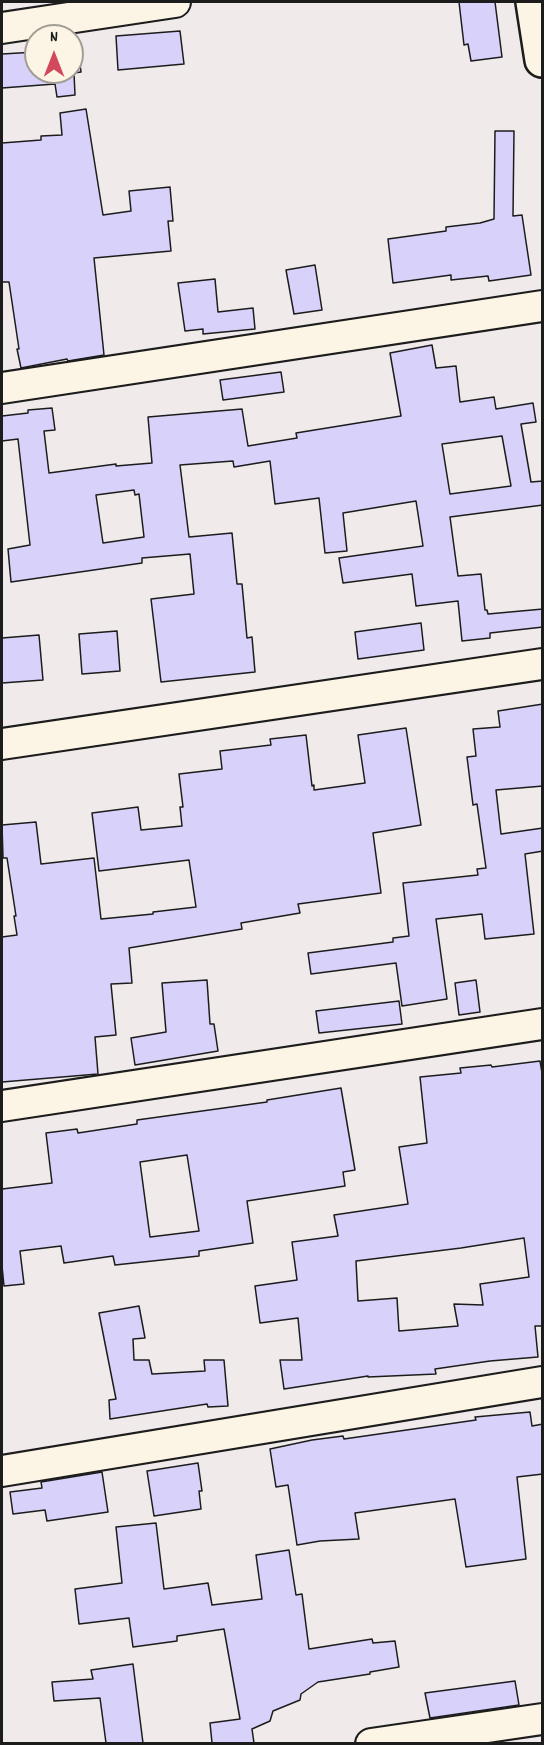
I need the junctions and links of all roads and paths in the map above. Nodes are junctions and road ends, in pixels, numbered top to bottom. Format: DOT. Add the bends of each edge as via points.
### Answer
graph roads {
  1 [pos="175,2"];
  2 [pos="533,2"];
  3 [pos="2,28"];
  4 [pos="543,60"];
  5 [pos="543,306"];
  6 [pos="2,388"];
  7 [pos="543,664"];
  8 [pos="2,744"];
  9 [pos="543,1024"];
  10 [pos="2,1106"];
  11 [pos="543,1382"];
  12 [pos="2,1471"];
  13 [pos="543,1719"];
  14 [pos="371,1743"];
  1 -- 3 [label="street"];
  2 -- 4 [label="main road"];
  5 -- 6 [label="street"];
  7 -- 8 [label="street"];
  9 -- 10 [label="street"];
  11 -- 12 [label="street"];
  13 -- 14 [label="street"];
}
